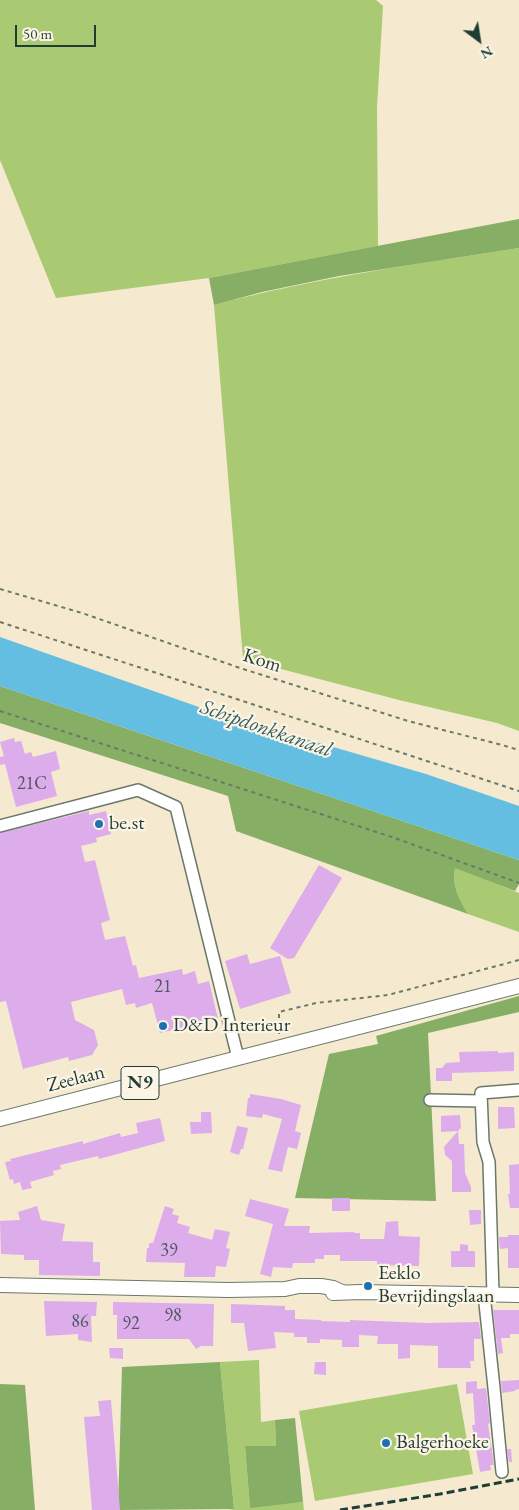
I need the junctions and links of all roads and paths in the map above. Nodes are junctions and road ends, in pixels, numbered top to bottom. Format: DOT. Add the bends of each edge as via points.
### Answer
graph roads {
  1 [pos="0,589"];
  2 [pos="0,622"];
  3 [pos="0,711"];
  4 [pos="519,750"];
  5 [pos="519,791"];
  6 [pos="0,826"];
  7 [pos="519,883"];
  8 [pos="519,960"];
  9 [pos="519,986"];
  10 [pos="279,1048"];
  11 [pos="238,1058"];
  12 [pos="519,1090"];
  13 [pos="481,1097"];
  14 [pos="430,1100"];
  15 [pos="0,1119"];
  16 [pos="0,1285"];
  17 [pos="488,1294"];
  18 [pos="519,1295"];
  19 [pos="502,1472"];
  1 -- 4 [label="path, Kom" via="408,721"];
  2 -- 5 [label="path"];
  3 -- 7 [label="path" via="392,837"];
  6 -- 11 [label="street" via="138,790 176,807"];
  8 -- 10 [label="path" via="388,995 316,1003 279,1012"];
  9 -- 10 [label="main road, N9"];
  10 -- 11 [label="main road, Zeelaan / N9"];
  11 -- 15 [label="main road, Zeelaan / N9"];
  12 -- 13 [label="street"];
  13 -- 14 [label="street"];
  13 -- 17 [label="street" via="483,1142 489,1162"];
  16 -- 17 [label="main road" via="228,1290 271,1296 342,1292"];
  17 -- 18 [label="main road"];
  17 -- 19 [label="street"];
}
